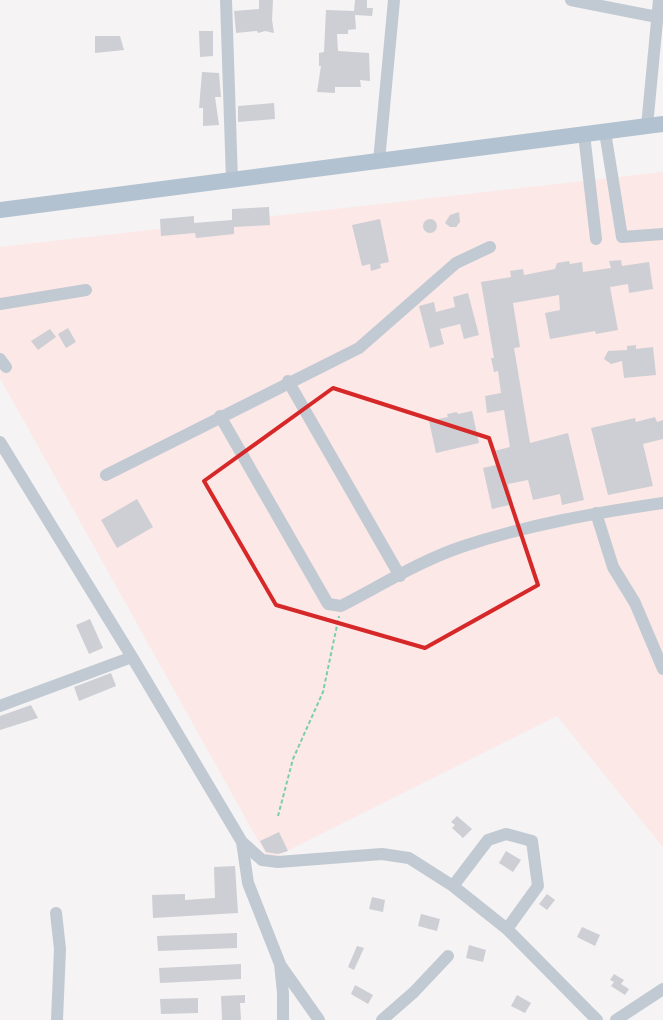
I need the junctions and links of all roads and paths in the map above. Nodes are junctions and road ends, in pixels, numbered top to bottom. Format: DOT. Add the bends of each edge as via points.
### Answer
graph roads {
  1 [pos="226,0"];
  2 [pos="394,0"];
  3 [pos="571,0"];
  4 [pos="659,0"];
  5 [pos="657,17"];
  6 [pos="655,125"];
  7 [pos="605,132"];
  8 [pos="584,134"];
  9 [pos="379,160"];
  10 [pos="232,180"];
  11 [pos="0,210"];
  12 [pos="663,234"];
  13 [pos="596,239"];
  14 [pos="490,248"];
  15 [pos="86,290"];
  16 [pos="0,304"];
  17 [pos="288,381"];
  18 [pos="220,416"];
  19 [pos="0,442"];
  20 [pos="106,475"];
  21 [pos="663,503"];
  22 [pos="596,513"];
  23 [pos="400,576"];
  24 [pos="341,606"];
  25 [pos="132,656"];
  26 [pos="663,669"];
  27 [pos="0,706"];
  28 [pos="278,816"];
  29 [pos="242,842"];
  30 [pos="453,886"];
  31 [pos="56,913"];
  32 [pos="507,929"];
  33 [pos="448,956"];
  34 [pos="280,964"];
  35 [pos="663,989"];
  36 [pos="591,1017"];
  37 [pos="57,1020"];
  38 [pos="283,1020"];
  39 [pos="319,1020"];
  40 [pos="382,1020"];
  41 [pos="616,1020"];
  1 -- 10 [label="street"];
  2 -- 9 [label="street"];
  3 -- 5 [label="street"];
  4 -- 5 [label="street"];
  5 -- 6 [label="street"];
  6 -- 7 [label="main road"];
  7 -- 8 [label="main road"];
  7 -- 12 [label="street" via="622,237"];
  8 -- 9 [label="main road"];
  8 -- 13 [label="street"];
  9 -- 10 [label="main road"];
  10 -- 11 [label="main road"];
  14 -- 17 [label="street" via="456,262 359,348"];
  15 -- 16 [label="street"];
  17 -- 18 [label="street"];
  17 -- 23 [label="street"];
  18 -- 20 [label="street"];
  18 -- 24 [label="street" via="328,604"];
  19 -- 25 [label="street"];
  21 -- 22 [label="street"];
  22 -- 23 [label="street" via="460,548"];
  22 -- 26 [label="street" via="614,567 635,603"];
  23 -- 24 [label="street"];
  24 -- 28 [label="path" via="324,692 293,758"];
  25 -- 27 [label="street"];
  25 -- 29 [label="street"];
  29 -- 30 [label="street" via="262,860 278,862 382,854 409,858"];
  29 -- 34 [label="street" via="248,883"];
  30 -- 32 [label="street"];
  30 -- 32 [label="street" via="488,840 506,834 532,841 538,886"];
  31 -- 37 [label="street" via="60,949"];
  32 -- 36 [label="street"];
  33 -- 40 [label="street"];
  34 -- 38 [label="street"];
  34 -- 39 [label="street"];
  35 -- 41 [label="street"];
}
